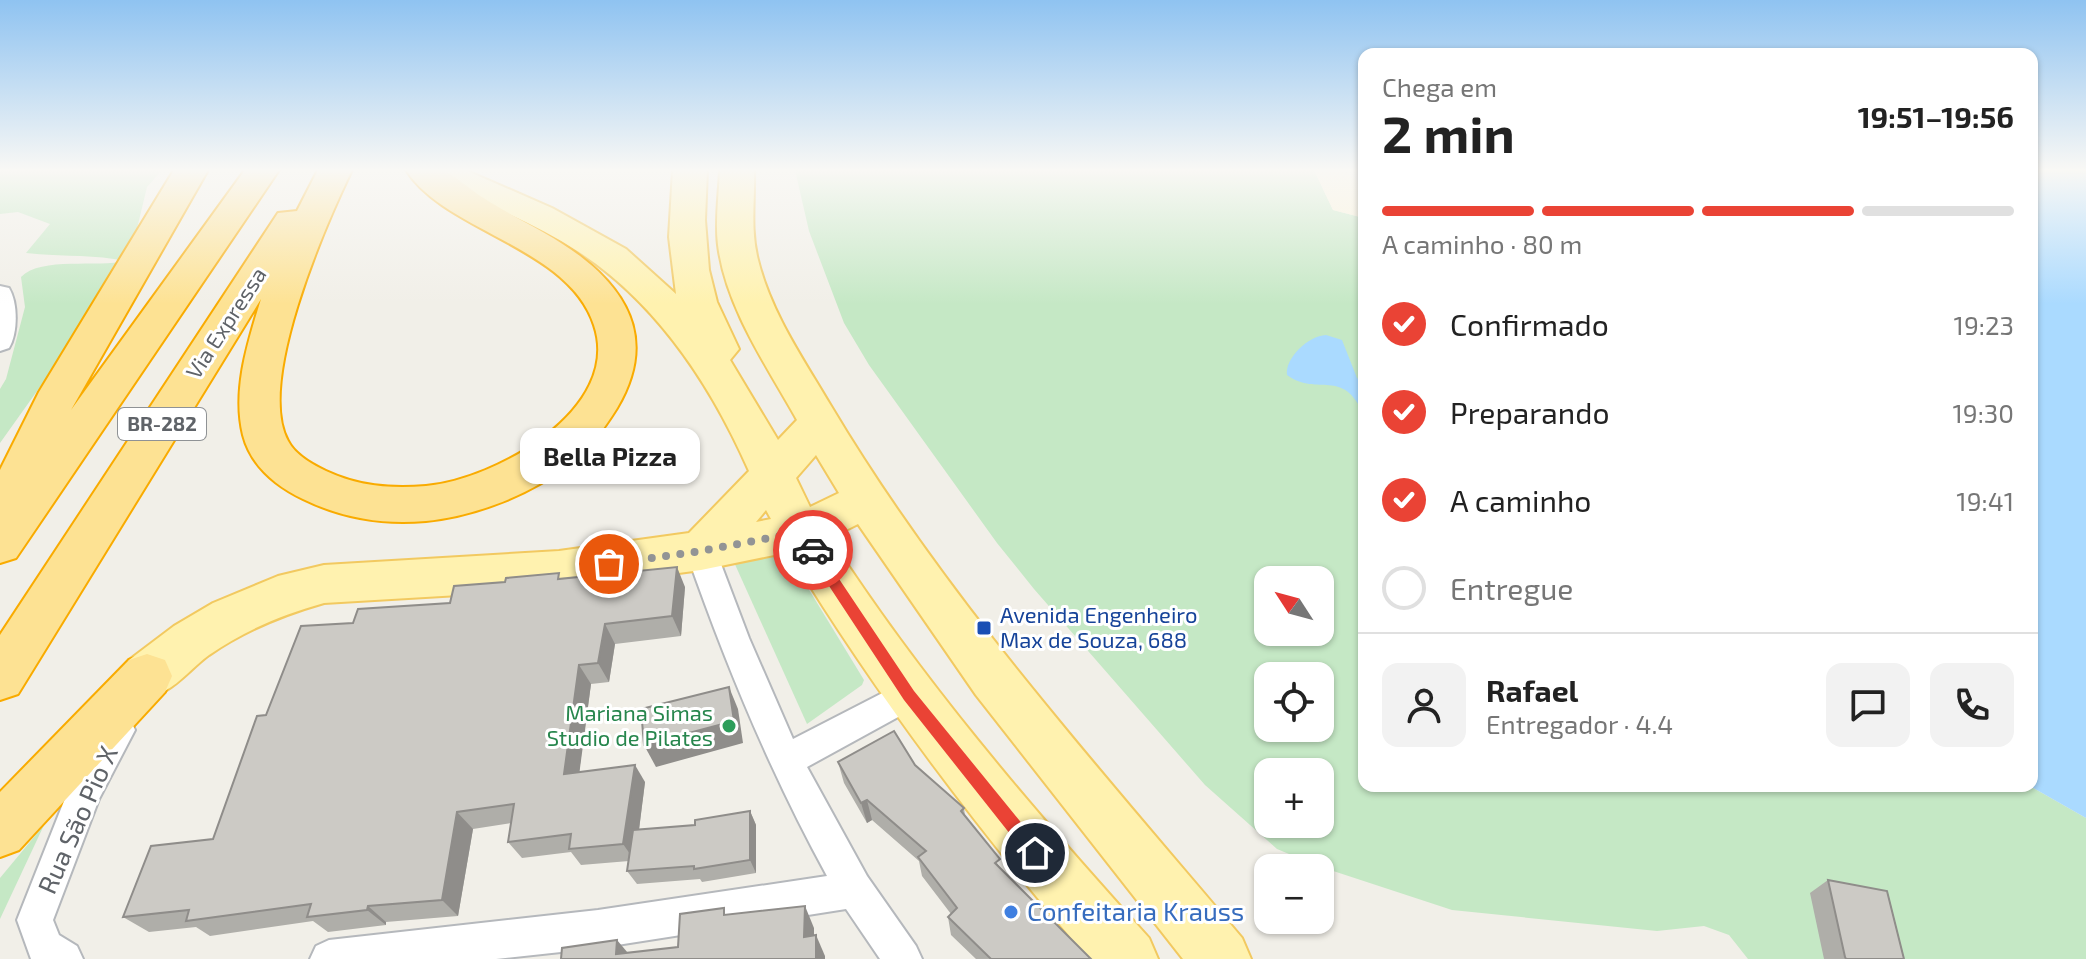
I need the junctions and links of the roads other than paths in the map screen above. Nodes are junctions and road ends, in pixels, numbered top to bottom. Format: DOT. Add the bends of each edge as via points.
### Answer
graph roads {
  1 [pos="165,215"];
  2 [pos="231,215"];
  3 [pos="295,215"];
  4 [pos="314,215"];
  5 [pos="483,215"];
  6 [pos="533,215"];
  7 [pos="686,215"];
  8 [pos="736,215"];
  9 [pos="0,294"];
  10 [pos="0,342"];
  11 [pos="740,408"];
  12 [pos="819,424"];
  13 [pos="771,477"];
  14 [pos="865,500"];
  15 [pos="0,515"];
  16 [pos="801,532"];
  17 [pos="0,545"];
  18 [pos="701,551"];
  19 [pos="147,676"];
  20 [pos="0,678"];
  21 [pos="909,695"];
  22 [pos="787,760"];
  23 [pos="0,831"];
  24 [pos="855,890"];
  25 [pos="64,959"];
  26 [pos="329,959"];
  27 [pos="903,959"];
  28 [pos="1128,959"];
  29 [pos="1221,959"];
  1 -- 15 [label="highway" via="54,403"];
  2 -- 17 [label="highway, BR-282"];
  3 -- 20 [label="highway, Via Expressa / BR-282"];
  4 -- 5 [label="highway" via="268,345 261,404 264,434 277,462 311,485 351,502 403,506 477,492 539,463 577,434 602,403 613,376 619,345 613,320 597,294 574,270"];
  6 -- 11 [label="main road" via="631,272 685,329"];
  7 -- 11 [label="main road" via="698,301"];
  8 -- 12 [label="main road" via="736,243 753,302"];
  9 -- 10 [label="street"];
  11 -- 13 [label="main road"];
  12 -- 13 [label="main road"];
  12 -- 14 [label="main road"];
  13 -- 16 [label="main road"];
  13 -- 18 [label="main road"];
  14 -- 16 [label="main road"];
  14 -- 29 [label="main road" via="974,652"];
  16 -- 18 [label="main road"];
  16 -- 21 [label="main road"];
  18 -- 19 [label="main road" via="559,570 324,584 230,617"];
  18 -- 22 [label="street" via="723,615"];
  19 -- 23 [label="highway"];
  19 -- 25 [label="street, Rua São Pio X" via="84,792 35,920 45,948"];
  21 -- 22 [label="street"];
  21 -- 28 [label="main road"];
  22 -- 24 [label="street"];
  24 -- 26 [label="street" via="598,929"];
  24 -- 27 [label="street"];
}
